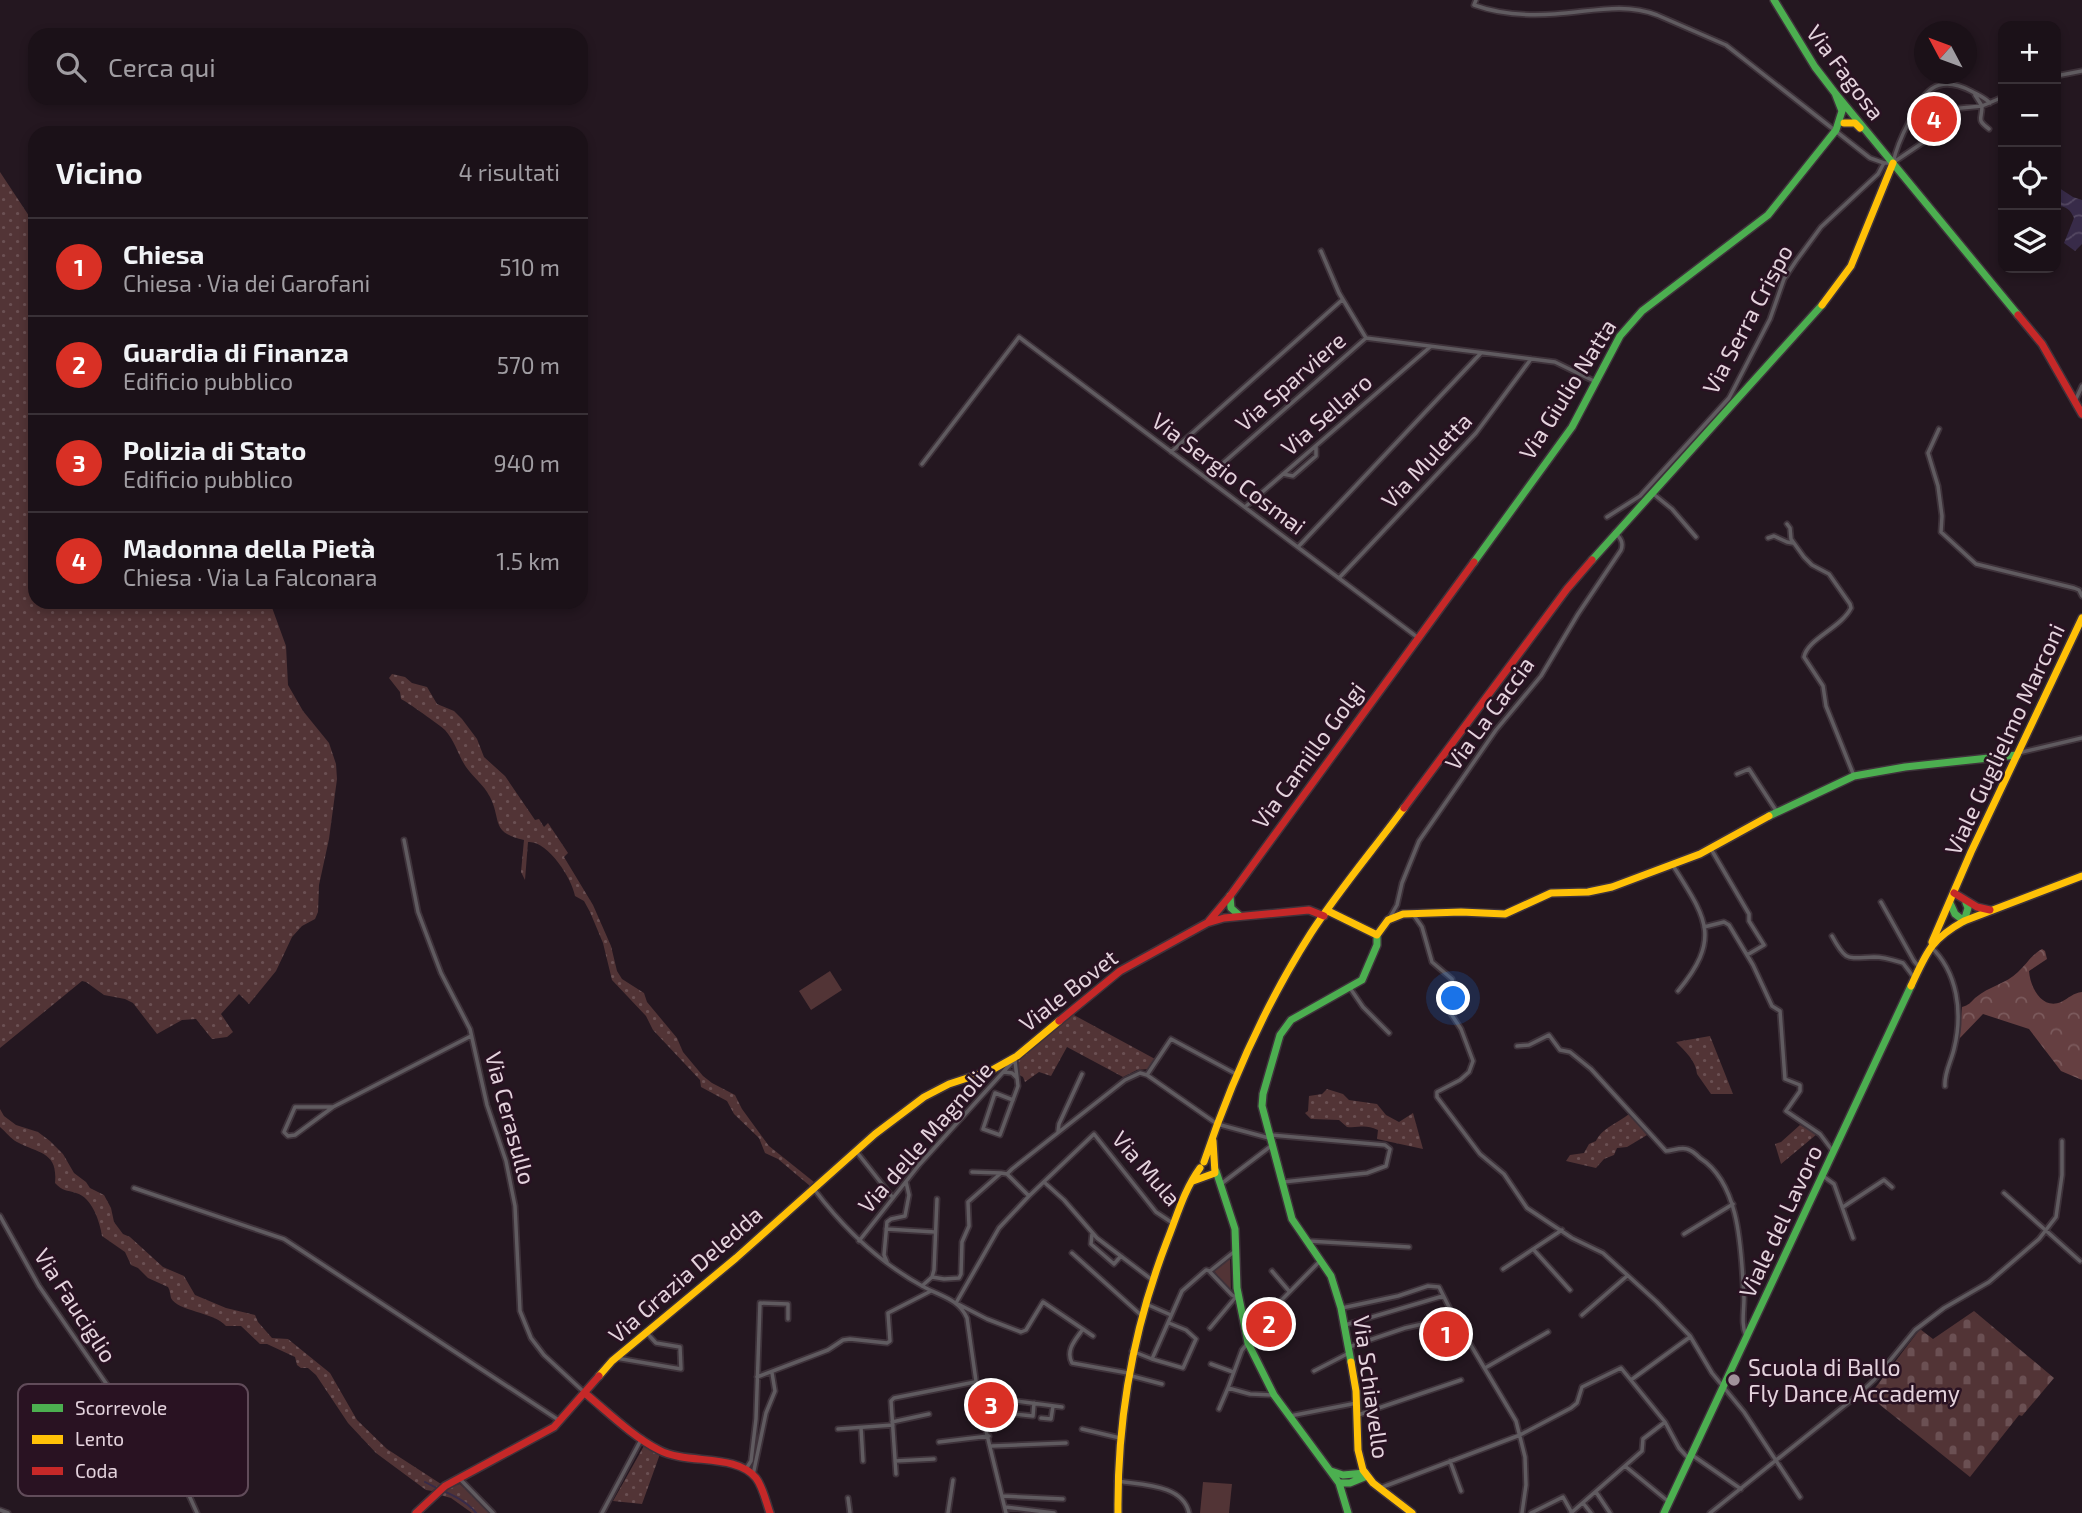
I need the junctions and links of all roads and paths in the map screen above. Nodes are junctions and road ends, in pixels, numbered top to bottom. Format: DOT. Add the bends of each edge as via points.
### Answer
graph roads {
  1 [pos="1774,0"];
  2 [pos="1475,2"];
  3 [pos="2082,71"];
  4 [pos="2061,75"];
  5 [pos="1835,93"];
  6 [pos="1974,93"];
  7 [pos="1998,99"];
  8 [pos="1990,103"];
  9 [pos="1982,106"];
  10 [pos="1851,112"];
  11 [pos="1842,121"];
  12 [pos="1989,129"];
  13 [pos="1836,130"];
  14 [pos="1868,134"];
  15 [pos="1888,163"];
  16 [pos="1321,251"];
  17 [pos="1343,299"];
  18 [pos="1366,338"];
  19 [pos="1430,347"];
  20 [pos="1481,353"];
  21 [pos="1531,359"];
  22 [pos="1597,382"];
  23 [pos="2082,386"];
  24 [pos="2075,401"];
  25 [pos="2082,414"];
  26 [pos="1939,429"];
  27 [pos="1316,446"];
  28 [pos="1171,452"];
  29 [pos="922,464"];
  30 [pos="1283,474"];
  31 [pos="1206,478"];
  32 [pos="1650,492"];
  33 [pos="1245,508"];
  34 [pos="1607,517"];
  35 [pos="1787,524"];
  36 [pos="1615,532"];
  37 [pos="1696,537"];
  38 [pos="1768,538"];
  39 [pos="1793,542"];
  40 [pos="1298,547"];
  41 [pos="1339,578"];
  42 [pos="2082,596"];
  43 [pos="2082,619"];
  44 [pos="1417,637"];
  45 [pos="2082,738"];
  46 [pos="2018,754"];
  47 [pos="1737,774"];
  48 [pos="1852,777"];
  49 [pos="1777,812"];
  50 [pos="404,840"];
  51 [pos="1710,848"];
  52 [pos="1672,864"];
  53 [pos="2082,876"];
  54 [pos="1957,894"];
  55 [pos="1230,896"];
  56 [pos="1881,902"];
  57 [pos="1950,903"];
  58 [pos="1966,903"];
  59 [pos="1992,910"];
  60 [pos="1326,913"];
  61 [pos="1413,914"];
  62 [pos="1243,917"];
  63 [pos="1388,920"];
  64 [pos="1964,921"];
  65 [pos="1207,923"];
  66 [pos="1704,927"];
  67 [pos="1377,935"];
  68 [pos="1832,936"];
  69 [pos="1930,946"];
  70 [pos="1747,955"];
  71 [pos="1920,968"];
  72 [pos="1915,979"];
  73 [pos="1350,988"];
  74 [pos="1678,992"];
  75 [pos="1389,1033"];
  76 [pos="471,1036"];
  77 [pos="1517,1046"];
  78 [pos="1017,1056"];
  79 [pos="992,1070"];
  80 [pos="1004,1072"];
  81 [pos="1082,1074"];
  82 [pos="1147,1075"];
  83 [pos="1238,1075"];
  84 [pos="1019,1080"];
  85 [pos="992,1085"];
  86 [pos="1945,1086"];
  87 [pos="1013,1100"];
  88 [pos="333,1107"];
  89 [pos="1217,1124"];
  90 [pos="1058,1132"];
  91 [pos="1213,1137"];
  92 [pos="1270,1139"];
  93 [pos="2062,1141"];
  94 [pos="856,1151"];
  95 [pos="1834,1152"];
  96 [pos="1202,1165"];
  97 [pos="1215,1167"];
  98 [pos="972,1172"];
  99 [pos="1001,1173"];
  100 [pos="1007,1174"];
  101 [pos="1207,1176"];
  102 [pos="1822,1176"];
  103 [pos="906,1182"];
  104 [pos="1044,1182"];
  105 [pos="1281,1182"];
  106 [pos="1191,1183"];
  107 [pos="1892,1186"];
  108 [pos="134,1188"];
  109 [pos="1222,1188"];
  110 [pos="814,1189"];
  111 [pos="2004,1193"];
  112 [pos="1029,1196"];
  113 [pos="893,1198"];
  114 [pos="937,1199"];
  115 [pos="1733,1204"];
  116 [pos="1843,1207"];
  117 [pos="0,1216"];
  118 [pos="1174,1224"];
  119 [pos="886,1229"];
  120 [pos="2047,1229"];
  121 [pos="1562,1230"];
  122 [pos="935,1232"];
  123 [pos="1092,1233"];
  124 [pos="1684,1234"];
  125 [pos="1853,1238"];
  126 [pos="859,1241"];
  127 [pos="1308,1241"];
  128 [pos="1409,1247"];
  129 [pos="1533,1249"];
  130 [pos="1236,1251"];
  131 [pos="1072,1253"];
  132 [pos="1121,1256"];
  133 [pos="1321,1259"];
  134 [pos="2080,1261"];
  135 [pos="888,1264"];
  136 [pos="1503,1269"];
  137 [pos="1210,1271"];
  138 [pos="1272,1271"];
  139 [pos="1627,1276"];
  140 [pos="932,1277"];
  141 [pos="1151,1279"];
  142 [pos="922,1286"];
  143 [pos="1570,1290"];
  144 [pos="931,1291"];
  145 [pos="1289,1292"];
  146 [pos="1444,1296"];
  147 [pos="1237,1298"];
  148 [pos="956,1303"];
  149 [pos="1144,1304"];
  150 [pos="1341,1308"];
  151 [pos="1141,1315"];
  152 [pos="1172,1315"];
  153 [pos="1582,1315"];
  154 [pos="1454,1317"];
  155 [pos="788,1319"];
  156 [pos="1169,1323"];
  157 [pos="1345,1325"];
  158 [pos="1210,1328"];
  159 [pos="1083,1329"];
  160 [pos="646,1332"];
  161 [pos="1548,1332"];
  162 [pos="1093,1336"];
  163 [pos="1690,1337"];
  164 [pos="1747,1338"];
  165 [pos="1247,1339"];
  166 [pos="1350,1350"];
  167 [pos="1132,1351"];
  168 [pos="616,1358"];
  169 [pos="1152,1359"];
  170 [pos="1210,1364"];
  171 [pos="1485,1368"];
  172 [pos="1314,1371"];
  173 [pos="1233,1372"];
  174 [pos="772,1373"];
  175 [pos="1128,1374"];
  176 [pos="757,1377"];
  177 [pos="1461,1380"];
  178 [pos="1631,1380"];
  179 [pos="975,1382"];
  180 [pos="107,1384"];
  181 [pos="1162,1384"];
  182 [pos="1228,1388"];
  183 [pos="1724,1389"];
  184 [pos="586,1394"];
  185 [pos="1274,1395"];
  186 [pos="978,1396"];
  187 [pos="1001,1399"];
  188 [pos="1034,1403"];
  189 [pos="1357,1404"];
  190 [pos="1053,1406"];
  191 [pos="1062,1406"];
  192 [pos="1220,1409"];
  193 [pos="982,1411"];
  194 [pos="999,1413"];
  195 [pos="929,1414"];
  196 [pos="1358,1415"];
  197 [pos="1288,1417"];
  198 [pos="1041,1418"];
  199 [pos="560,1421"];
  200 [pos="1665,1422"];
  201 [pos="892,1424"];
  202 [pos="861,1428"];
  203 [pos="838,1429"];
  204 [pos="1082,1429"];
  205 [pos="1520,1435"];
  206 [pos="989,1436"];
  207 [pos="642,1438"];
  208 [pos="1120,1438"];
  209 [pos="939,1442"];
  210 [pos="1066,1444"];
  211 [pos="992,1446"];
  212 [pos="1691,1457"];
  213 [pos="934,1459"];
  214 [pos="751,1461"];
  215 [pos="863,1461"];
  216 [pos="895,1461"];
  217 [pos="1450,1461"];
  218 [pos="1776,1461"];
  219 [pos="1625,1466"];
  220 [pos="746,1469"];
  221 [pos="754,1472"];
  222 [pos="896,1474"];
  223 [pos="1363,1475"];
  224 [pos="459,1478"];
  225 [pos="953,1480"];
  226 [pos="1340,1480"];
  227 [pos="1117,1481"];
  228 [pos="1350,1483"];
  229 [pos="1377,1485"];
  230 [pos="1741,1489"];
  231 [pos="1461,1491"];
  232 [pos="1596,1492"];
  233 [pos="189,1496"];
  234 [pos="1003,1496"];
  235 [pos="1344,1496"];
  236 [pos="1800,1497"];
  237 [pos="848,1498"];
  238 [pos="1063,1499"];
  239 [pos="1670,1502"];
  240 [pos="1583,1503"];
  241 [pos="0,1510"];
  242 [pos="1006,1510"];
  243 [pos="8,1513"];
  244 [pos="197,1513"];
  245 [pos="416,1513"];
  246 [pos="494,1513"];
  247 [pos="602,1513"];
  248 [pos="770,1513"];
  249 [pos="850,1513"];
  250 [pos="948,1513"];
  251 [pos="1054,1513"];
  252 [pos="1118,1513"];
  253 [pos="1189,1513"];
  254 [pos="1348,1513"];
  255 [pos="1412,1513"];
  256 [pos="1522,1513"];
  257 [pos="1531,1513"];
  258 [pos="1572,1513"];
  259 [pos="1591,1513"];
  260 [pos="1610,1513"];
  261 [pos="1664,1513"];
  262 [pos="1710,1513"];
  1 -- 5 [label="street, Via Fagosa"];
  2 -- 13 [label="street" via="1498,12 1554,15 1612,8 1646,10 1726,45"];
  3 -- 4 [label="street"];
  5 -- 10 [label="street, Via Fagosa"];
  5 -- 11 [label="street"];
  6 -- 8 [label="street"];
  6 -- 9 [label="street"];
  6 -- 15 [label="street" via="1948,83 1928,90"];
  7 -- 8 [label="street"];
  8 -- 9 [label="street"];
  9 -- 12 [label="street" via="1979,118"];
  9 -- 15 [label="street" via="1951,109 1935,135"];
  10 -- 11 [label="street, Via Giulio Natta"];
  10 -- 14 [label="street, Via Fagosa"];
  11 -- 13 [label="street, Via Giulio Natta"];
  11 -- 14 [label="street" via="1855,123"];
  13 -- 15 [label="street" via="1870,158"];
  13 -- 22 [label="street, Via Giulio Natta" via="1768,215 1632,320"];
  14 -- 15 [label="street, Via Fagosa"];
  15 -- 24 [label="street, Via Fagosa" via="2042,344"];
  15 -- 32 [label="street" via="1851,266 1833,293"];
  15 -- 34 [label="street, Via Serra Crispo" via="1821,228 1796,261 1729,398 1640,496"];
  16 -- 17 [label="street"];
  17 -- 18 [label="street"];
  17 -- 28 [label="street"];
  18 -- 19 [label="street"];
  18 -- 31 [label="street, Via Sparviere"];
  19 -- 20 [label="street"];
  19 -- 27 [label="street, Via Sellaro"];
  20 -- 21 [label="street"];
  20 -- 40 [label="street"];
  21 -- 22 [label="street" via="1555,362"];
  21 -- 41 [label="street, Via Muletta" via="1476,433"];
  22 -- 44 [label="street, Via Giulio Natta" via="1572,427"];
  23 -- 24 [label="street"];
  24 -- 25 [label="street, Via Fagosa"];
  26 -- 42 [label="street" via="1928,453 1938,486 1940,530 1976,564 2074,588"];
  27 -- 30 [label="street, Via Sellaro"];
  27 -- 30 [label="street" via="1316,456 1293,476"];
  28 -- 29 [label="street, Via Sergio Cosmai" via="1019,337"];
  28 -- 31 [label="street, Via Sergio Cosmai"];
  30 -- 33 [label="street, Via Sellaro"];
  31 -- 33 [label="street, Via Sergio Cosmai"];
  32 -- 36 [label="street"];
  32 -- 37 [label="street"];
  33 -- 40 [label="street, Via Sergio Cosmai"];
  35 -- 39 [label="street"];
  36 -- 60 [label="street" via="1567,589"];
  36 -- 63 [label="street, Via La Caccia" via="1621,550 1541,677 1502,723 1419,841"];
  38 -- 39 [label="street"];
  39 -- 48 [label="street" via="1812,565 1829,574 1851,608 1833,629 1806,648 1804,657 1823,686"];
  40 -- 41 [label="street, Via Sergio Cosmai"];
  41 -- 44 [label="street, Via Sergio Cosmai"];
  43 -- 46 [label="street, Viale Guglielmo Marconi"];
  44 -- 55 [label="street, Via Camillo Golgi"];
  45 -- 46 [label="street"];
  46 -- 48 [label="street"];
  46 -- 54 [label="street, Viale Guglielmo Marconi"];
  47 -- 49 [label="street" via="1749,769"];
  48 -- 49 [label="street"];
  49 -- 51 [label="street"];
  50 -- 76 [label="street, Via Cerasullo" via="418,912"];
  51 -- 52 [label="street"];
  51 -- 70 [label="street" via="1764,944"];
  52 -- 61 [label="street" via="1612,887 1539,897 1505,914"];
  52 -- 66 [label="street" via="1699,908"];
  53 -- 59 [label="street"];
  54 -- 57 [label="street, Viale Guglielmo Marconi"];
  54 -- 58 [label="street"];
  55 -- 62 [label="street" via="1232,912"];
  55 -- 65 [label="street, Via Camillo Golgi"];
  56 -- 71 [label="street"];
  57 -- 64 [label="street"];
  57 -- 69 [label="street, Viale del Lavoro"];
  58 -- 59 [label="street"];
  58 -- 64 [label="street"];
  59 -- 64 [label="street"];
  60 -- 62 [label="street"];
  60 -- 67 [label="street"];
  60 -- 83 [label="street" via="1276,991"];
  61 -- 63 [label="street"];
  61 -- 121 [label="street" via="1422,927 1432,962 1452,979 1442,1000 1461,1029 1473,1061 1465,1076 1437,1097 1480,1154 1504,1174 1527,1208"];
  62 -- 65 [label="street"];
  63 -- 67 [label="street"];
  64 -- 69 [label="street"];
  65 -- 78 [label="street, Viale Bovet" via="1119,971"];
  66 -- 70 [label="street" via="1729,925"];
  66 -- 74 [label="street" via="1703,954"];
  67 -- 73 [label="street, Via Schiavello" via="1362,980"];
  68 -- 72 [label="street" via="1846,956 1903,963"];
  69 -- 71 [label="street, Viale del Lavoro"];
  69 -- 86 [label="street" via="1947,965 1959,1014"];
  70 -- 95 [label="street" via="1772,1006 1780,1011 1785,1079 1800,1085 1786,1111 1820,1134"];
  71 -- 72 [label="street, Viale del Lavoro"];
  72 -- 95 [label="street, Viale del Lavoro"];
  73 -- 75 [label="street"];
  73 -- 92 [label="street, Via Schiavello" via="1291,1020 1280,1035 1263,1094"];
  76 -- 88 [label="street"];
  76 -- 184 [label="street, Via Cerasullo" via="515,1206 520,1311 544,1355"];
  77 -- 115 [label="street" via="1549,1035 1560,1050 1570,1052 1591,1069 1666,1151 1686,1149 1706,1161"];
  78 -- 79 [label="street, Viale Bovet"];
  78 -- 80 [label="street, Via delle Magnolie"];
  78 -- 84 [label="street"];
  79 -- 85 [label="street" via="996,1073"];
  79 -- 94 [label="street, Viale Bovet" via="930,1093"];
  80 -- 84 [label="street"];
  80 -- 85 [label="street, Via delle Magnolie"];
  81 -- 90 [label="street"];
  82 -- 83 [label="street" via="1171,1039"];
  82 -- 89 [label="street"];
  82 -- 90 [label="street" via="1140,1073 1125,1080"];
  83 -- 89 [label="street"];
  84 -- 87 [label="street"];
  85 -- 103 [label="street, Via delle Magnolie"];
  87 -- 87 [label="street" via="1000,1135 982,1129 995,1093"];
  88 -- 88 [label="street" via="295,1107 284,1132 295,1135"];
  89 -- 91 [label="street"];
  89 -- 92 [label="street"];
  90 -- 100 [label="street"];
  91 -- 96 [label="street"];
  91 -- 97 [label="street"];
  92 -- 105 [label="street, Via Schiavello"];
  92 -- 105 [label="street" via="1385,1145 1390,1149 1386,1166 1367,1173"];
  92 -- 109 [label="street"];
  93 -- 120 [label="street" via="2059,1206"];
  94 -- 110 [label="street, Via Grazia Deledda"];
  94 -- 113 [label="street"];
  95 -- 102 [label="street, Viale del Lavoro"];
  96 -- 97 [label="street" via="1208,1160"];
  96 -- 101 [label="street"];
  96 -- 106 [label="street"];
  97 -- 101 [label="street"];
  97 -- 109 [label="street"];
  98 -- 99 [label="street"];
  99 -- 100 [label="street"];
  99 -- 140 [label="street" via="968,1202 961,1274 954,1280"];
  100 -- 112 [label="street"];
  101 -- 106 [label="street"];
  101 -- 109 [label="street"];
  102 -- 116 [label="street" via="1834,1184"];
  102 -- 164 [label="street, Viale del Lavoro"];
  103 -- 113 [label="street, Via delle Magnolie"];
  103 -- 119 [label="street" via="905,1216 891,1219"];
  104 -- 112 [label="street"];
  104 -- 118 [label="street, Via Mula" via="1094,1134 1156,1212"];
  104 -- 123 [label="street"];
  105 -- 127 [label="street, Via Schiavello" via="1292,1219"];
  106 -- 118 [label="street"];
  107 -- 116 [label="street" via="1884,1180"];
  108 -- 199 [label="street" via="284,1239"];
  109 -- 130 [label="street" via="1232,1213"];
  110 -- 126 [label="street"];
  110 -- 160 [label="street, Via Grazia Deledda"];
  111 -- 120 [label="street"];
  112 -- 148 [label="street" via="999,1228"];
  113 -- 126 [label="street, Via delle Magnolie"];
  114 -- 122 [label="street"];
  115 -- 124 [label="street"];
  115 -- 164 [label="street"];
  116 -- 125 [label="street"];
  117 -- 180 [label="street, Via Fauciglio" via="40,1286"];
  118 -- 141 [label="street"];
  119 -- 122 [label="street"];
  119 -- 135 [label="street"];
  120 -- 134 [label="street"];
  120 -- 218 [label="street" via="2008,1268 1915,1330 1867,1387"];
  121 -- 129 [label="street"];
  121 -- 139 [label="street" via="1603,1253"];
  122 -- 140 [label="street"];
  123 -- 132 [label="street"];
  123 -- 132 [label="street" via="1091,1244 1114,1264"];
  126 -- 135 [label="street"];
  127 -- 128 [label="street"];
  127 -- 133 [label="street, Via Schiavello"];
  129 -- 136 [label="street"];
  129 -- 143 [label="street"];
  130 -- 137 [label="street"];
  130 -- 147 [label="street"];
  131 -- 151 [label="street"];
  132 -- 141 [label="street"];
  133 -- 145 [label="street"];
  133 -- 150 [label="street, Via Schiavello"];
  135 -- 142 [label="street"];
  137 -- 147 [label="street"];
  137 -- 152 [label="street" via="1182,1291"];
  138 -- 145 [label="street"];
  139 -- 153 [label="street"];
  139 -- 163 [label="street"];
  140 -- 142 [label="street"];
  141 -- 149 [label="street"];
  142 -- 144 [label="street"];
  144 -- 148 [label="street"];
  144 -- 174 [label="street" via="888,1313 890,1341 843,1340"];
  145 -- 165 [label="street"];
  146 -- 150 [label="street" via="1438,1287 1428,1286"];
  146 -- 154 [label="street"];
  146 -- 157 [label="street"];
  147 -- 158 [label="street"];
  147 -- 165 [label="street"];
  148 -- 159 [label="street" via="1021,1332 1043,1302"];
  148 -- 179 [label="street" via="967,1318"];
  149 -- 151 [label="street"];
  149 -- 152 [label="street"];
  150 -- 157 [label="street, Via Schiavello"];
  151 -- 167 [label="street"];
  152 -- 156 [label="street"];
  154 -- 166 [label="street" via="1405,1328"];
  154 -- 171 [label="street"];
  155 -- 176 [label="street" via="788,1304 760,1303"];
  156 -- 169 [label="street"];
  156 -- 169 [label="street" via="1196,1339 1183,1368"];
  157 -- 166 [label="street, Via Schiavello"];
  159 -- 162 [label="street"];
  159 -- 175 [label="street" via="1070,1348 1072,1363"];
  160 -- 168 [label="street, Via Grazia Deledda"];
  160 -- 168 [label="street" via="656,1343 680,1347 681,1369"];
  161 -- 171 [label="street"];
  163 -- 178 [label="street"];
  163 -- 183 [label="street"];
  164 -- 183 [label="street, Viale del Lavoro"];
  165 -- 173 [label="street"];
  165 -- 185 [label="street"];
  166 -- 172 [label="street"];
  166 -- 189 [label="street, Via Schiavello"];
  167 -- 169 [label="street"];
  167 -- 175 [label="street"];
  168 -- 184 [label="street, Via Grazia Deledda"];
  170 -- 173 [label="street"];
  171 -- 205 [label="street" via="1513,1414"];
  173 -- 182 [label="street"];
  174 -- 176 [label="street"];
  174 -- 221 [label="street" via="775,1391"];
  175 -- 181 [label="street"];
  175 -- 208 [label="street"];
  176 -- 214 [label="street"];
  177 -- 196 [label="street"];
  178 -- 200 [label="street"];
  178 -- 205 [label="street" via="1623,1369 1613,1370 1582,1387 1572,1408"];
  179 -- 186 [label="street"];
  179 -- 201 [label="street" via="894,1398"];
  182 -- 185 [label="street"];
  182 -- 192 [label="street"];
  183 -- 212 [label="street, Viale del Lavoro"];
  183 -- 218 [label="street"];
  184 -- 199 [label="street, Via Grazia Deledda"];
  184 -- 207 [label="street"];
  185 -- 197 [label="street"];
  186 -- 187 [label="street"];
  186 -- 193 [label="street"];
  187 -- 188 [label="street"];
  187 -- 194 [label="street"];
  188 -- 190 [label="street"];
  188 -- 194 [label="street" via="1032,1416"];
  189 -- 196 [label="street, Via Schiavello"];
  189 -- 197 [label="street"];
  190 -- 191 [label="street"];
  190 -- 198 [label="street" via="1051,1419"];
  193 -- 194 [label="street"];
  193 -- 206 [label="street"];
  195 -- 201 [label="street"];
  196 -- 223 [label="street, Via Schiavello"];
  197 -- 226 [label="street"];
  199 -- 224 [label="street, Via Grazia Deledda"];
  200 -- 212 [label="street" via="1679,1448"];
  200 -- 219 [label="street" via="1643,1440 1642,1451"];
  201 -- 202 [label="street"];
  201 -- 216 [label="street"];
  202 -- 203 [label="street"];
  202 -- 215 [label="street"];
  204 -- 208 [label="street"];
  205 -- 217 [label="street"];
  205 -- 256 [label="street" via="1526,1478"];
  206 -- 209 [label="street"];
  206 -- 211 [label="street"];
  207 -- 220 [label="street" via="669,1456"];
  207 -- 247 [label="street"];
  208 -- 227 [label="street"];
  210 -- 211 [label="street"];
  211 -- 234 [label="street"];
  212 -- 230 [label="street"];
  212 -- 239 [label="street, Viale del Lavoro"];
  213 -- 216 [label="street"];
  214 -- 220 [label="street"];
  214 -- 221 [label="street"];
  216 -- 222 [label="street"];
  217 -- 229 [label="street"];
  217 -- 231 [label="street"];
  218 -- 230 [label="street"];
  218 -- 236 [label="street"];
  219 -- 232 [label="street"];
  219 -- 239 [label="street"];
  220 -- 221 [label="street"];
  221 -- 248 [label="street"];
  223 -- 226 [label="street"];
  223 -- 228 [label="street"];
  223 -- 229 [label="street, Via Schiavello"];
  224 -- 245 [label="street, Via Grazia Deledda"];
  224 -- 246 [label="street"];
  225 -- 250 [label="street"];
  226 -- 228 [label="street"];
  226 -- 235 [label="street"];
  227 -- 252 [label="street"];
  227 -- 253 [label="street" via="1174,1492"];
  228 -- 235 [label="street"];
  229 -- 255 [label="street, Via Schiavello"];
  230 -- 262 [label="street"];
  232 -- 240 [label="street"];
  232 -- 260 [label="street"];
  233 -- 244 [label="street, Via Fauciglio"];
  234 -- 238 [label="street"];
  234 -- 242 [label="street"];
  235 -- 254 [label="street"];
  237 -- 249 [label="street"];
  239 -- 261 [label="street, Viale del Lavoro"];
  240 -- 258 [label="street"];
  240 -- 259 [label="street"];
  241 -- 243 [label="street"];
  242 -- 251 [label="street"];
  257 -- 258 [label="street" via="1563,1497"];
}
